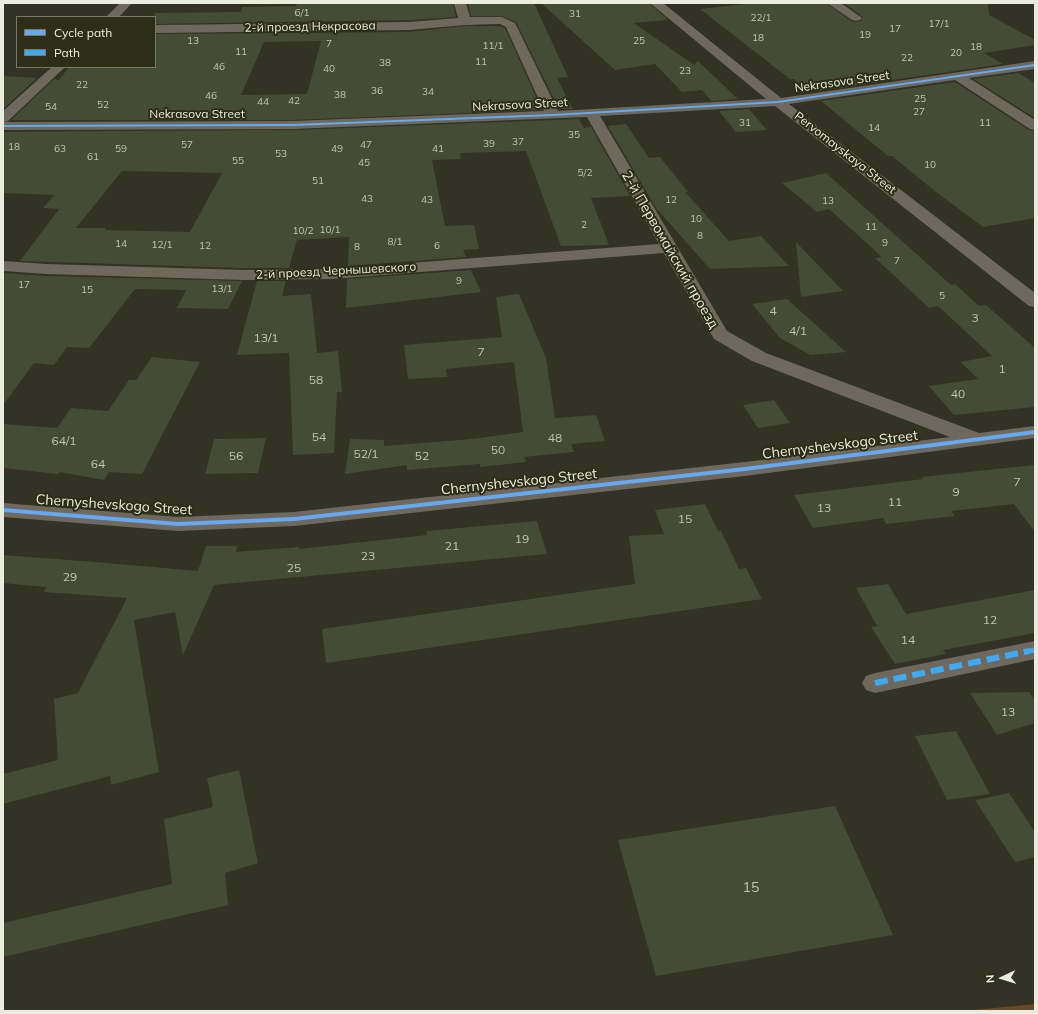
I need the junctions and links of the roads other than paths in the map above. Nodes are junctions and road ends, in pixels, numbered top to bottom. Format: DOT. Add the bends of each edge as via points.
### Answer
graph roads {
  1 [pos="126,3"];
  2 [pos="460,3"];
  3 [pos="656,3"];
  4 [pos="833,3"];
  5 [pos="113,16"];
  6 [pos="856,18"];
  7 [pos="465,21"];
  8 [pos="156,29"];
  9 [pos="1035,65"];
  10 [pos="58,68"];
  11 [pos="957,76"];
  12 [pos="778,102"];
  13 [pos="591,112"];
  14 [pos="553,115"];
  15 [pos="3,118"];
  16 [pos="3,126"];
  17 [pos="1035,126"];
  18 [pos="669,248"];
  19 [pos="3,266"];
  20 [pos="1035,302"];
  21 [pos="1035,432"];
  22 [pos="976,439"];
  23 [pos="3,510"];
  24 [pos="1035,650"];
  25 [pos="875,683"];
  1 -- 5 [label="street"];
  2 -- 7 [label="street"];
  3 -- 12 [label="street, Pervomayskaya Street"];
  4 -- 6 [label="street"];
  7 -- 8 [label="street, 2-й проезд Некрасова" via="409,26"];
  7 -- 14 [label="street" via="502,20 511,25"];
  9 -- 11 [label="street, Nekrasova Street"];
  10 -- 15 [label="street"];
  11 -- 12 [label="street, Nekrasova Street"];
  11 -- 17 [label="street"];
  12 -- 13 [label="street, Nekrasova Street"];
  12 -- 20 [label="street, Pervomayskaya Street"];
  13 -- 14 [label="street, Nekrasova Street"];
  13 -- 18 [label="street, 2-й Первомайский проезд"];
  14 -- 16 [label="street, Nekrasova Street" via="293,125"];
  18 -- 19 [label="street, 2-й проезд Чернышевского" via="331,274 244,275"];
  18 -- 22 [label="street, 2-й Первомайский проезд" via="720,335 759,357"];
  21 -- 22 [label="street, Chernyshevskogo Street"];
  22 -- 23 [label="street, Chernyshevskogo Street" via="745,469 294,519 178,524"];
  24 -- 25 [label="street"];
}
